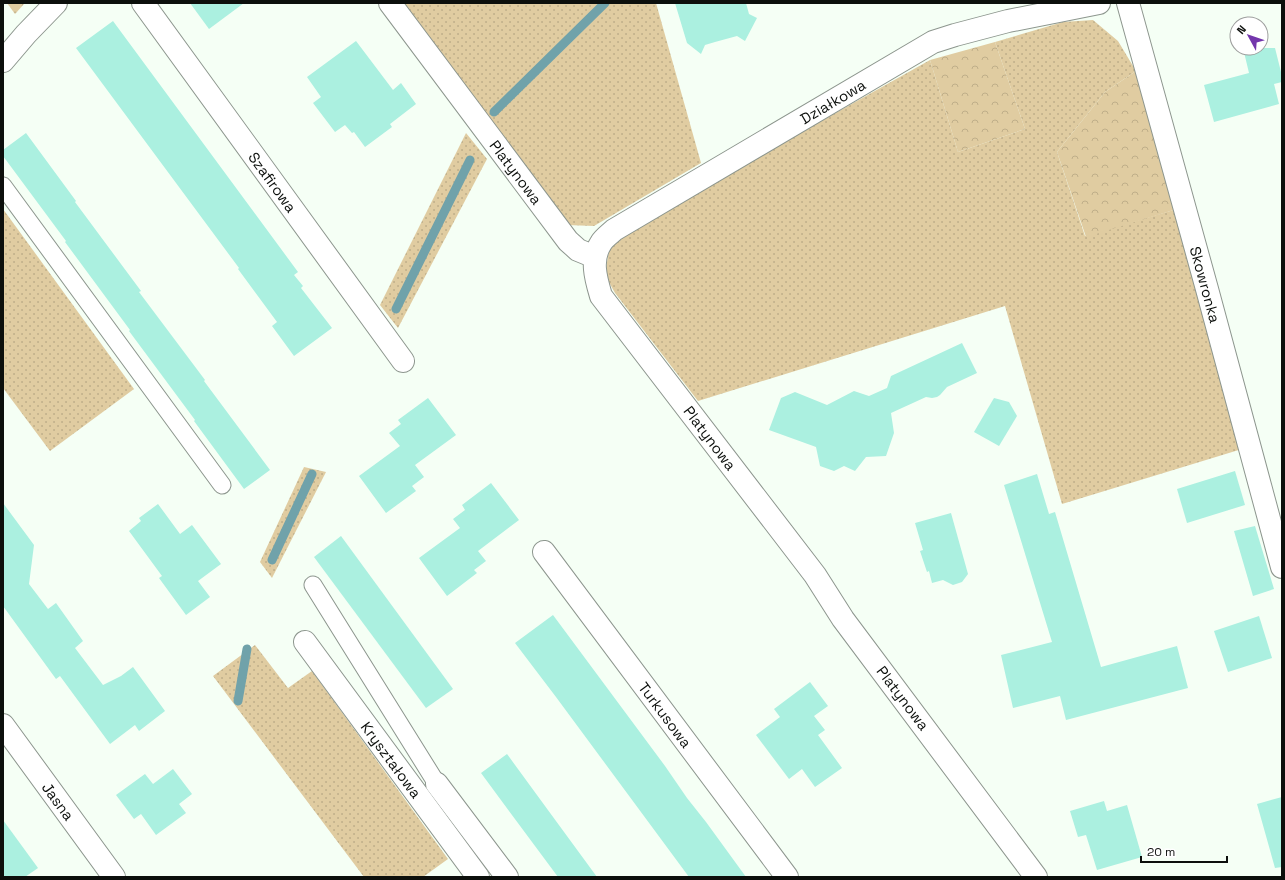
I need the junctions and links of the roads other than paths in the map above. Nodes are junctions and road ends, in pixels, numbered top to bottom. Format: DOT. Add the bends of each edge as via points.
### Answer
graph roads {
  1 [pos="56,3"];
  2 [pos="143,3"];
  3 [pos="390,3"];
  4 [pos="1099,3"];
  5 [pos="1128,3"];
  6 [pos="3,61"];
  7 [pos="3,186"];
  8 [pos="594,257"];
  9 [pos="403,361"];
  10 [pos="222,485"];
  11 [pos="544,552"];
  12 [pos="1282,567"];
  13 [pos="313,585"];
  14 [pos="305,642"];
  15 [pos="3,725"];
  16 [pos="437,784"];
  17 [pos="114,877"];
  18 [pos="478,877"];
  19 [pos="507,877"];
  20 [pos="787,877"];
  21 [pos="1036,877"];
  1 -- 6 [label="street"];
  2 -- 9 [label="street, Szafirowa"];
  3 -- 8 [label="street, Platynowa" via="568,242"];
  4 -- 8 [label="street, Działkowa" via="1008,20 933,42 614,230 601,242"];
  5 -- 12 [label="street, Skowronka"];
  7 -- 10 [label="lane"];
  8 -- 21 [label="street, Platynowa" via="601,296 815,576 848,625"];
  11 -- 20 [label="street, Turkusowa"];
  13 -- 16 [label="lane"];
  14 -- 18 [label="street, Kryształowa"];
  15 -- 17 [label="street, Jasna"];
  16 -- 19 [label="street"];
}
